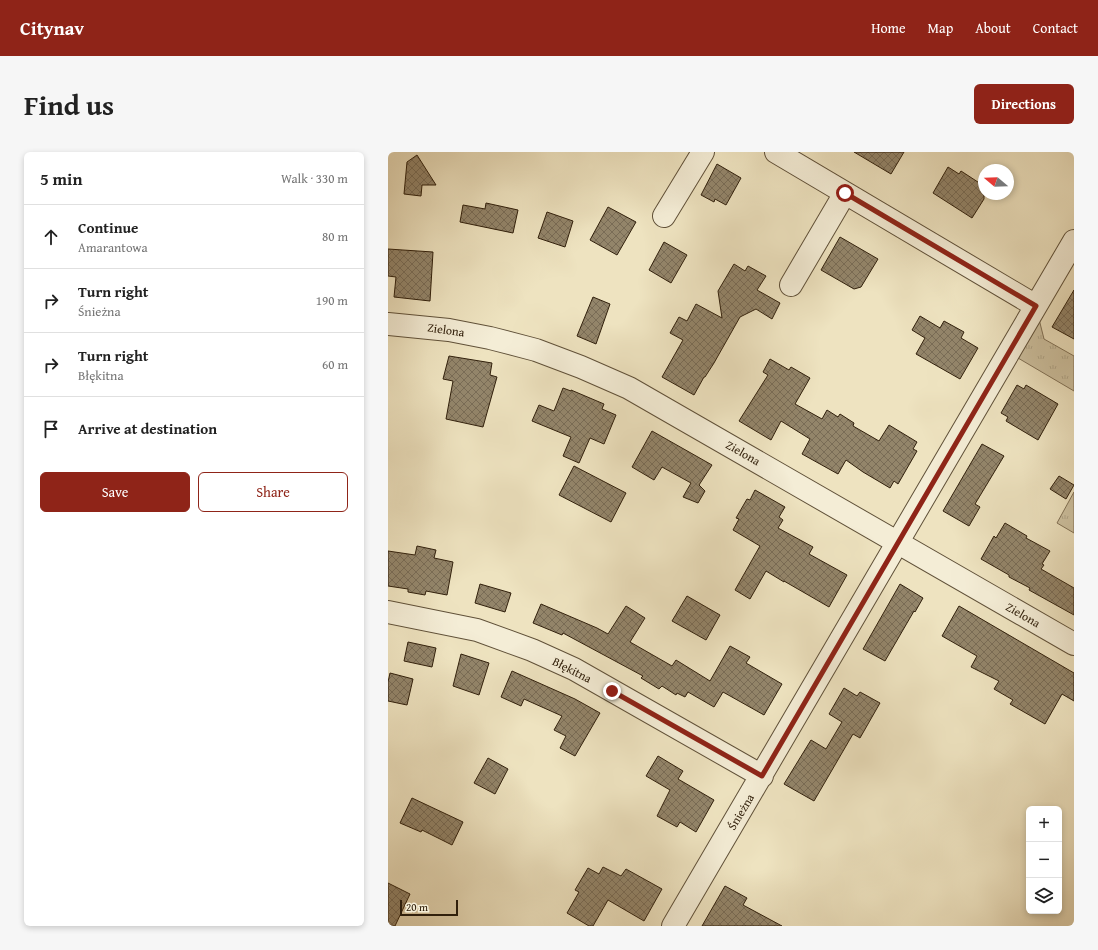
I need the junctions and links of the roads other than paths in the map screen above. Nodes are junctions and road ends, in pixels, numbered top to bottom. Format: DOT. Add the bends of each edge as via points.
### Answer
graph roads {
  1 [pos="703,152"];
  2 [pos="776,152"];
  3 [pos="845,193"];
  4 [pos="664,216"];
  5 [pos="1074,241"];
  6 [pos="791,285"];
  7 [pos="1036,306"];
  8 [pos="388,324"];
  9 [pos="898,542"];
  10 [pos="388,612"];
  11 [pos="1074,644"];
  12 [pos="762,776"];
  13 [pos="673,926"];
  1 -- 4 [label="street"];
  2 -- 3 [label="street"];
  3 -- 6 [label="street"];
  3 -- 7 [label="street"];
  5 -- 7 [label="street, Śnieżna"];
  7 -- 9 [label="street, Śnieżna"];
  8 -- 9 [label="street, Zielona" via="449,330 490,338 536,350 581,366 629,388"];
  9 -- 11 [label="street, Zielona"];
  9 -- 12 [label="street, Śnieżna"];
  10 -- 12 [label="street, Błękitna" via="477,630 532,650 574,669"];
  12 -- 13 [label="street, Śnieżna"];
}
